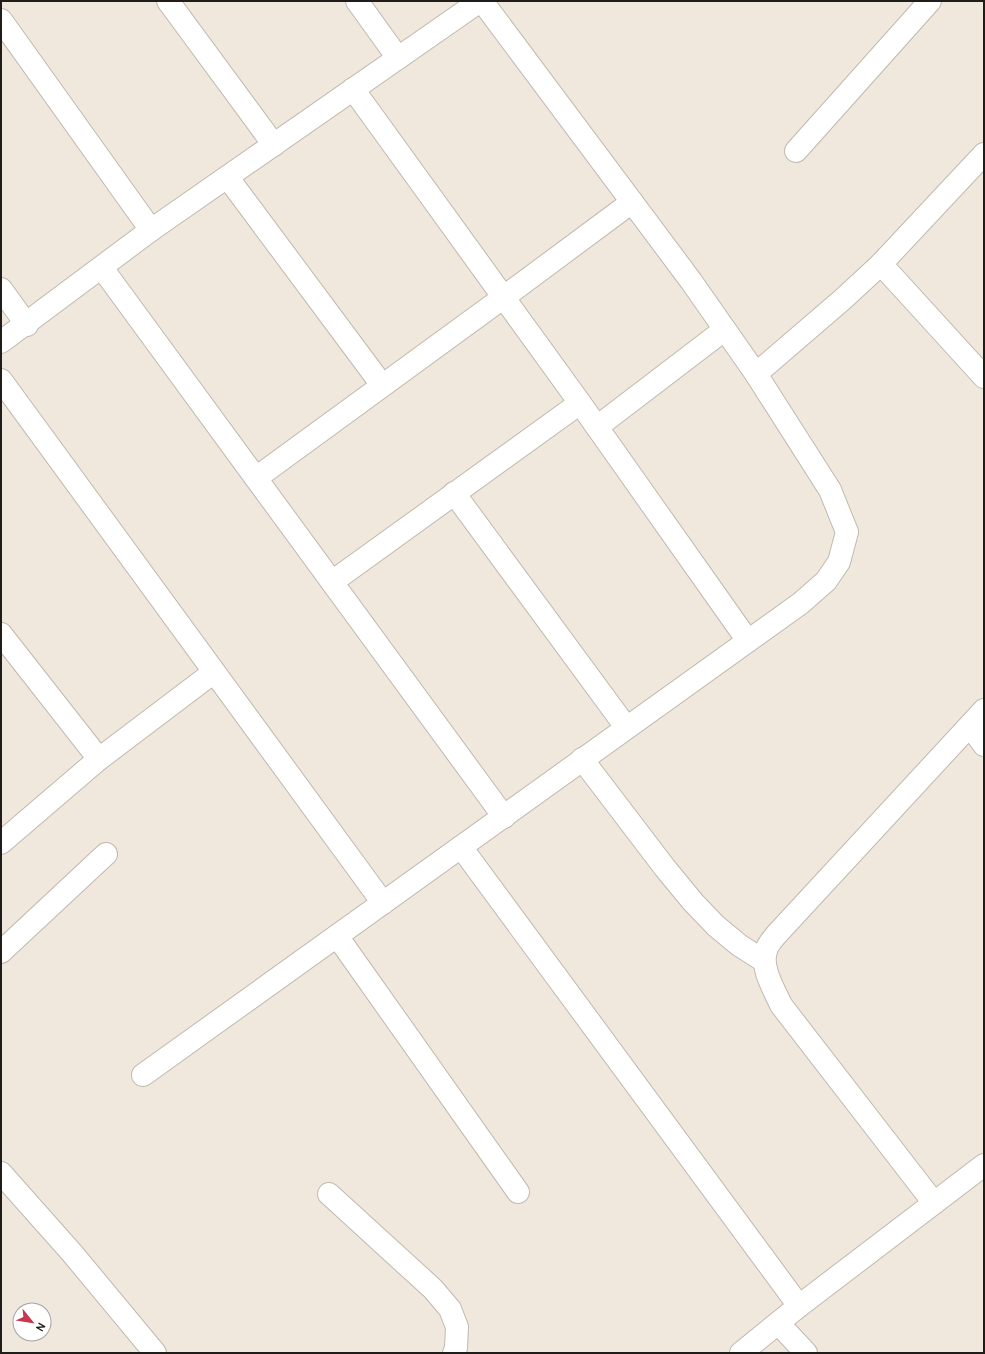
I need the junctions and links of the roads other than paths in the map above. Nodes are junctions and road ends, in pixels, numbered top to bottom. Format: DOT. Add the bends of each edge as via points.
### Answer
graph roads {
  1 [pos="168,1"];
  2 [pos="357,1"];
  3 [pos="481,1"];
  4 [pos="930,1"];
  5 [pos="1,20"];
  6 [pos="398,58"];
  7 [pos="353,89"];
  8 [pos="274,145"];
  9 [pos="796,151"];
  10 [pos="984,154"];
  11 [pos="228,178"];
  12 [pos="632,202"];
  13 [pos="151,230"];
  14 [pos="881,264"];
  15 [pos="102,268"];
  16 [pos="1,289"];
  17 [pos="504,297"];
  18 [pos="27,324"];
  19 [pos="724,330"];
  20 [pos="1,342"];
  21 [pos="981,366"];
  22 [pos="756,374"];
  23 [pos="1,380"];
  24 [pos="382,385"];
  25 [pos="580,403"];
  26 [pos="597,427"];
  27 [pos="256,478"];
  28 [pos="454,493"];
  29 [pos="332,582"];
  30 [pos="1,634"];
  31 [pos="748,641"];
  32 [pos="214,672"];
  33 [pos="984,710"];
  34 [pos="970,726"];
  35 [pos="626,727"];
  36 [pos="984,745"];
  37 [pos="99,759"];
  38 [pos="582,759"];
  39 [pos="504,816"];
  40 [pos="1,843"];
  41 [pos="461,848"];
  42 [pos="106,854"];
  43 [pos="383,903"];
  44 [pos="337,936"];
  45 [pos="1,952"];
  46 [pos="764,961"];
  47 [pos="143,1075"];
  48 [pos="984,1165"];
  49 [pos="1,1173"];
  50 [pos="518,1192"];
  51 [pos="329,1194"];
  52 [pos="934,1203"];
  53 [pos="799,1306"];
  54 [pos="778,1322"];
  55 [pos="156,1353"];
  56 [pos="454,1353"];
  57 [pos="741,1353"];
  58 [pos="806,1353"];
  1 -- 8 [label="street"];
  2 -- 6 [label="street"];
  3 -- 6 [label="street"];
  3 -- 12 [label="street"];
  4 -- 9 [label="street"];
  5 -- 13 [label="street"];
  6 -- 7 [label="street"];
  7 -- 8 [label="street"];
  7 -- 17 [label="street"];
  8 -- 11 [label="street"];
  10 -- 14 [label="street"];
  11 -- 13 [label="street"];
  11 -- 24 [label="street"];
  12 -- 17 [label="street"];
  12 -- 19 [label="street"];
  13 -- 15 [label="street"];
  14 -- 21 [label="street"];
  14 -- 22 [label="street"];
  15 -- 18 [label="street"];
  15 -- 27 [label="street"];
  16 -- 18 [label="street"];
  17 -- 24 [label="street"];
  17 -- 25 [label="street"];
  18 -- 20 [label="street"];
  19 -- 22 [label="street"];
  19 -- 26 [label="street"];
  22 -- 31 [label="street" via="830,490 847,532 839,562 826,581 801,603"];
  23 -- 32 [label="street"];
  24 -- 27 [label="street"];
  25 -- 26 [label="street"];
  25 -- 28 [label="street"];
  26 -- 31 [label="street"];
  27 -- 29 [label="street"];
  28 -- 29 [label="street"];
  28 -- 35 [label="street"];
  29 -- 39 [label="street"];
  30 -- 37 [label="street"];
  31 -- 35 [label="street"];
  32 -- 37 [label="street"];
  32 -- 43 [label="street"];
  33 -- 34 [label="street"];
  34 -- 36 [label="street"];
  34 -- 46 [label="street" via="776,935 767,948"];
  35 -- 38 [label="street"];
  37 -- 40 [label="street"];
  38 -- 39 [label="street"];
  38 -- 46 [label="street" via="664,868 693,902 722,930"];
  39 -- 41 [label="street"];
  41 -- 43 [label="street"];
  41 -- 53 [label="street"];
  42 -- 45 [label="street"];
  43 -- 44 [label="street"];
  44 -- 47 [label="street"];
  44 -- 50 [label="street"];
  46 -- 52 [label="street" via="769,980 781,1005"];
  48 -- 52 [label="street"];
  49 -- 55 [label="street"];
  51 -- 56 [label="street" via="433,1289 450,1310 457,1327"];
  52 -- 53 [label="street"];
  53 -- 54 [label="street"];
  54 -- 57 [label="street"];
  54 -- 58 [label="street"];
}
